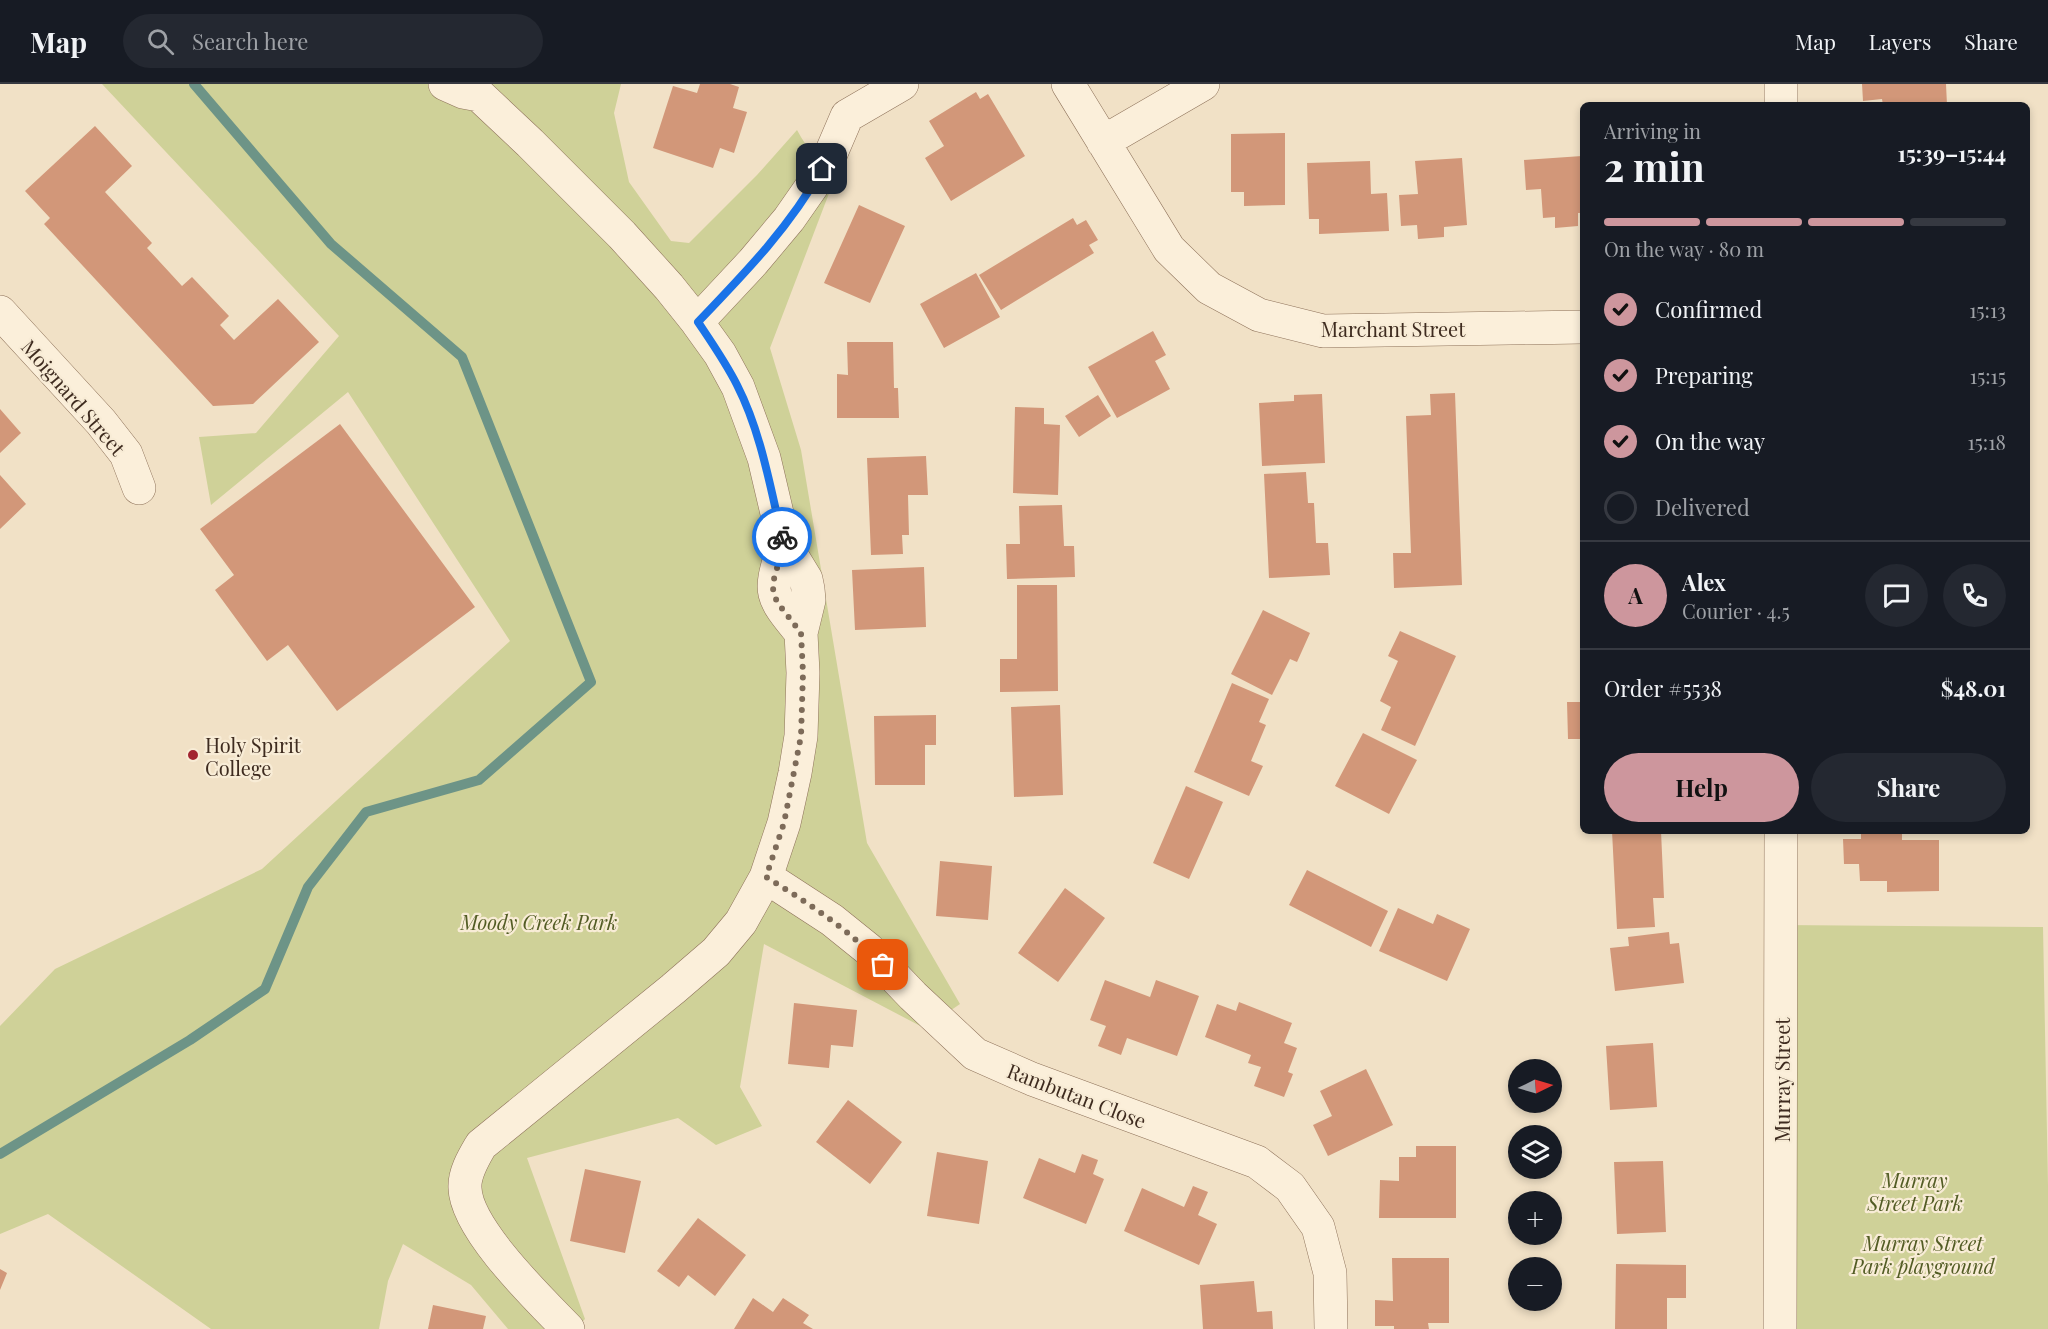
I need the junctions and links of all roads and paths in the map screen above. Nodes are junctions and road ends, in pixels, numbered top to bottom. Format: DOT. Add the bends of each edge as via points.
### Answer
graph roads {
  1 [pos="445,84"];
  2 [pos="902,84"];
  3 [pos="1068,84"];
  4 [pos="1203,84"];
  5 [pos="1781,84"];
  6 [pos="478,89"];
  7 [pos="1781,102"];
  8 [pos="1103,142"];
  9 [pos="0,312"];
  10 [pos="698,322"];
  11 [pos="1580,327"];
  12 [pos="139,488"];
  13 [pos="1781,834"];
  14 [pos="766,877"];
  15 [pos="568,1329"];
  16 [pos="1331,1329"];
  17 [pos="1780,1329"];
  1 -- 6 [label="street" via="456,90"];
  2 -- 10 [label="street" via="847,116 832,151 789,219"];
  3 -- 8 [label="street, Marchant Street"];
  4 -- 8 [label="street"];
  5 -- 7 [label="street"];
  6 -- 10 [label="street" via="622,235"];
  8 -- 11 [label="street, Marchant Street" via="1168,249 1209,288 1259,315 1323,331"];
  9 -- 12 [label="street, Moignard Street" via="101,422 126,454"];
  10 -- 14 [label="street" via="738,387 764,458 784,543 808,589 801,633 801,736 784,823"];
  13 -- 17 [label="street, Murray Street"];
  14 -- 15 [label="street" via="741,922 716,952 481,1144 470,1164 464,1187 470,1210 484,1235"];
  14 -- 16 [label="street, Rambutan Close" via="868,949 975,1054 1257,1162 1290,1187 1318,1227 1330,1273"];
}
